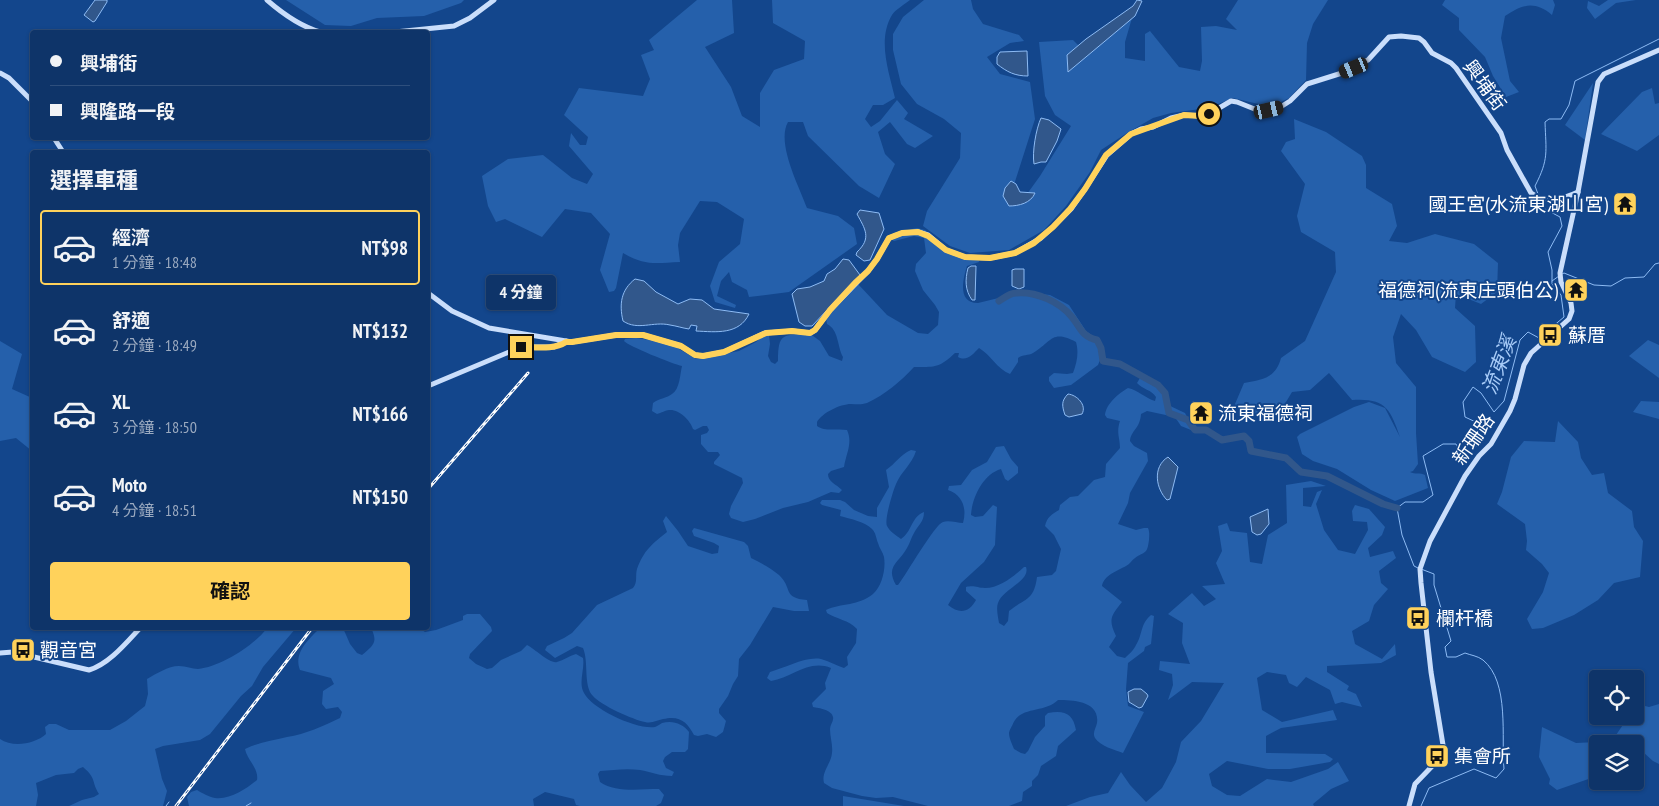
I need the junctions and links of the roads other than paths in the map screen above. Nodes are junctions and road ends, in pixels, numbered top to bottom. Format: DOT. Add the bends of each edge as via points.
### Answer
graph roads {
  1 [pos="267,0"];
  2 [pos="494,0"];
  3 [pos="312,30"];
  4 [pos="415,30"];
  5 [pos="1659,50"];
  6 [pos="0,73"];
  7 [pos="30,99"];
  8 [pos="1578,192"];
  9 [pos="430,294"];
  10 [pos="550,338"];
  11 [pos="566,342"];
  12 [pos="550,347"];
  13 [pos="430,385"];
  14 [pos="138,630"];
  15 [pos="0,653"];
  16 [pos="1409,806"];
  1 -- 3 [label="street" via="284,15"];
  2 -- 4 [label="street" via="454,26"];
  5 -- 8 [label="street" via="1604,74 1598,82"];
  6 -- 7 [label="street"];
  8 -- 11 [label="street, 興埔街" via="1564,199 1536,196 1528,188 1501,133 1456,68 1432,54 1419,38 1395,36 1389,37 1368,60 1342,73 1307,84 1279,108 1258,110 1231,101 1209,114 1177,117 1131,134 1106,155 1085,189 1053,227 1015,253 990,258 965,257 946,250 918,232 889,238 868,271 810,333 766,333 724,352 703,356 643,335"];
  8 -- 16 [label="street, 新珊路" via="1560,273 1571,303 1569,319 1531,353 1510,410 1491,444 1465,476 1430,542 1420,569 1443,745 1440,758 1415,784"];
  9 -- 10 [label="street, 興埔街" via="477,324"];
  10 -- 11 [label="street, 興埔街"];
  10 -- 12 [label="street" via="553,343"];
  11 -- 12 [label="street"];
  12 -- 13 [label="street" via="521,347"];
  14 -- 15 [label="street" via="97,668 89,670 13,652"];
}
